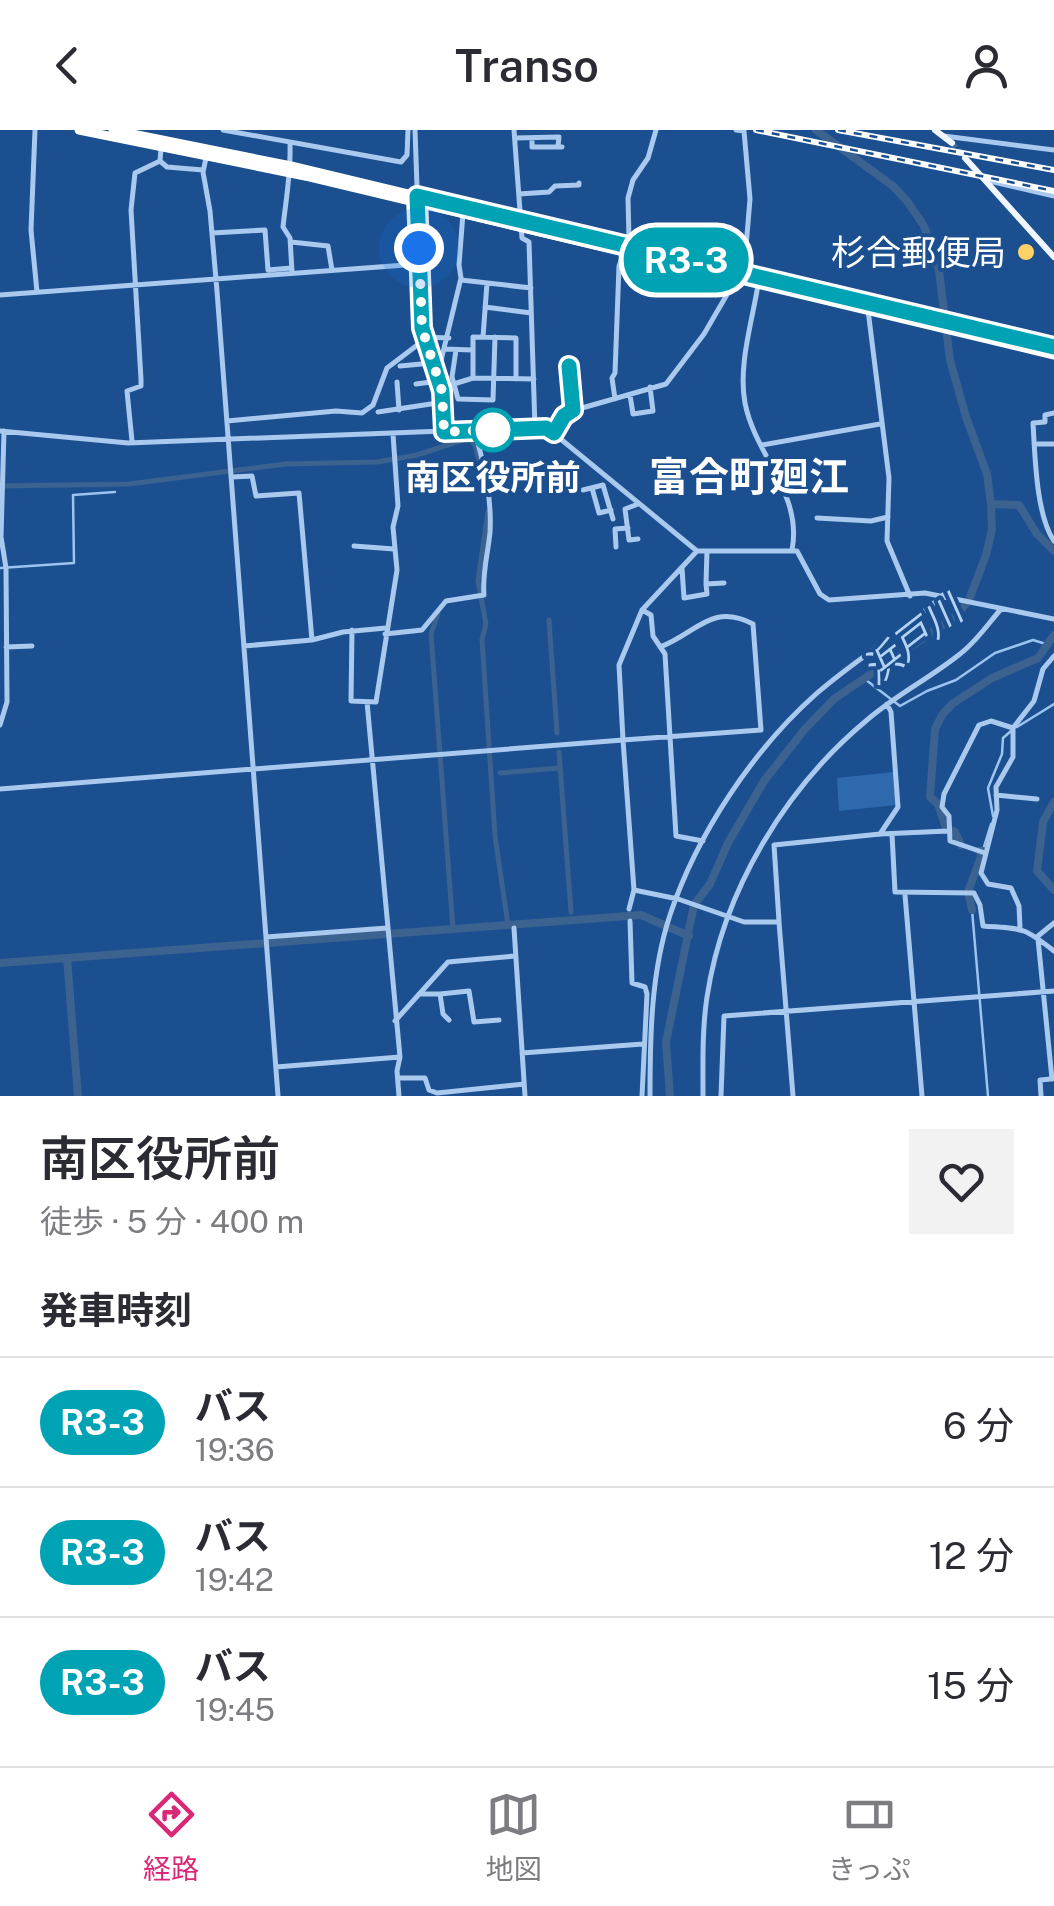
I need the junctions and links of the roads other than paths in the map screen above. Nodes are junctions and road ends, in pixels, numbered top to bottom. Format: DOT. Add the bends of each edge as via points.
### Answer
graph roads {
  1 [pos="36,130"];
  2 [pos="79,130"];
  3 [pos="113,130"];
  4 [pos="223,130"];
  5 [pos="412,130"];
  6 [pos="656,130"];
  7 [pos="736,130"];
  8 [pos="936,130"];
  9 [pos="515,134"];
  10 [pos="944,136"];
  11 [pos="159,138"];
  12 [pos="532,138"];
  13 [pos="952,143"];
  14 [pos="290,144"];
  15 [pos="1054,150"];
  16 [pos="206,156"];
  17 [pos="965,158"];
  18 [pos="160,161"];
  19 [pos="290,169"];
  20 [pos="203,170"];
  21 [pos="985,180"];
  22 [pos="580,183"];
  23 [pos="518,194"];
  24 [pos="1054,196"];
  25 [pos="417,200"];
  26 [pos="464,210"];
  27 [pos="520,224"];
  28 [pos="212,234"];
  29 [pos="290,242"];
  30 [pos="626,249"];
  31 [pos="1054,257"];
  32 [pos="419,264"];
  33 [pos="292,270"];
  34 [pos="332,270"];
  35 [pos="737,276"];
  36 [pos="216,279"];
  37 [pos="461,280"];
  38 [pos="487,283"];
  39 [pos="136,285"];
  40 [pos="758,285"];
  41 [pos="508,286"];
  42 [pos="531,288"];
  43 [pos="41,292"];
  44 [pos="0,295"];
  45 [pos="507,295"];
  46 [pos="485,307"];
  47 [pos="868,307"];
  48 [pos="532,314"];
  49 [pos="483,337"];
  50 [pos="495,337"];
  51 [pos="424,338"];
  52 [pos="449,338"];
  53 [pos="1053,348"];
  54 [pos="446,349"];
  55 [pos="456,350"];
  56 [pos="472,350"];
  57 [pos="432,363"];
  58 [pos="400,366"];
  59 [pos="473,378"];
  60 [pos="494,379"];
  61 [pos="516,379"];
  62 [pos="534,379"];
  63 [pos="397,382"];
  64 [pos="439,382"];
  65 [pos="416,384"];
  66 [pos="454,384"];
  67 [pos="650,387"];
  68 [pos="630,395"];
  69 [pos="615,399"];
  70 [pos="444,402"];
  71 [pos="400,410"];
  72 [pos="378,412"];
  73 [pos="1054,414"];
  74 [pos="227,421"];
  75 [pos="880,424"];
  76 [pos="538,428"];
  77 [pos="474,430"];
  78 [pos="2,431"];
  79 [pos="444,432"];
  80 [pos="554,433"];
  81 [pos="392,434"];
  82 [pos="228,440"];
  83 [pos="133,441"];
  84 [pos="1034,444"];
  85 [pos="1054,444"];
  86 [pos="762,445"];
  87 [pos="231,474"];
  88 [pos="605,482"];
  89 [pos="1,485"];
  90 [pos="592,488"];
  91 [pos="583,490"];
  92 [pos="638,504"];
  93 [pos="610,510"];
  94 [pos="888,517"];
  95 [pos="614,518"];
  96 [pos="817,518"];
  97 [pos="1045,518"];
  98 [pos="1054,525"];
  99 [pos="628,528"];
  100 [pos="638,539"];
  101 [pos="1054,541"];
  102 [pos="354,546"];
  103 [pos="616,548"];
  104 [pos="394,549"];
  105 [pos="792,550"];
  106 [pos="706,551"];
  107 [pos="698,552"];
  108 [pos="682,568"];
  109 [pos="724,583"];
  110 [pos="706,584"];
  111 [pos="942,595"];
  112 [pos="910,596"];
  113 [pos="998,609"];
  114 [pos="642,610"];
  115 [pos="1050,618"];
  116 [pos="352,630"];
  117 [pos="385,631"];
  118 [pos="312,640"];
  119 [pos="6,646"];
  120 [pos="32,646"];
  121 [pos="244,646"];
  122 [pos="660,647"];
  123 [pos="1054,656"];
  124 [pos="368,702"];
  125 [pos="886,704"];
  126 [pos="0,725"];
  127 [pos="1013,728"];
  128 [pos="669,736"];
  129 [pos="623,740"];
  130 [pos="374,759"];
  131 [pos="253,768"];
  132 [pos="0,789"];
  133 [pos="996,794"];
  134 [pos="1037,799"];
  135 [pos="948,832"];
  136 [pos="880,834"];
  137 [pos="892,834"];
  138 [pos="703,841"];
  139 [pos="985,853"];
  140 [pos="634,890"];
  141 [pos="905,894"];
  142 [pos="678,899"];
  143 [pos="630,910"];
  144 [pos="729,916"];
  145 [pos="630,921"];
  146 [pos="778,922"];
  147 [pos="1054,923"];
  148 [pos="1020,927"];
  149 [pos="514,928"];
  150 [pos="387,929"];
  151 [pos="1038,936"];
  152 [pos="266,938"];
  153 [pos="1054,951"];
  154 [pos="515,956"];
  155 [pos="1044,991"];
  156 [pos="1054,991"];
  157 [pos="420,994"];
  158 [pos="440,994"];
  159 [pos="913,1002"];
  160 [pos="784,1012"];
  161 [pos="449,1020"];
  162 [pos="499,1020"];
  163 [pos="1050,1020"];
  164 [pos="395,1021"];
  165 [pos="1051,1039"];
  166 [pos="643,1044"];
  167 [pos="522,1053"];
  168 [pos="400,1057"];
  169 [pos="1052,1058"];
  170 [pos="276,1068"];
  171 [pos="398,1078"];
  172 [pos="1053,1079"];
  173 [pos="524,1084"];
  174 [pos="278,1096"];
  175 [pos="399,1096"];
  176 [pos="524,1096"];
  177 [pos="646,1096"];
  178 [pos="703,1096"];
  179 [pos="721,1096"];
  180 [pos="793,1096"];
  181 [pos="922,1096"];
  182 [pos="1041,1096"];
  1 -- 43 [label="street" via="31,230"];
  2 -- 11 [label="highway"];
  3 -- 11 [label="highway"];
  4 -- 14 [label="street"];
  5 -- 14 [label="street" via="401,162"];
  5 -- 25 [label="street"];
  6 -- 30 [label="street" via="630,190"];
  7 -- 35 [label="street" via="744,131 750,199"];
  8 -- 10 [label="main road"];
  9 -- 12 [label="street"];
  9 -- 23 [label="street"];
  10 -- 13 [label="main road"];
  10 -- 15 [label="street"];
  11 -- 16 [label="highway"];
  11 -- 18 [label="street"];
  11 -- 19 [label="highway"];
  12 -- 12 [label="street" via="558,137 562,147 532,147"];
  14 -- 19 [label="street"];
  16 -- 19 [label="highway"];
  16 -- 20 [label="street"];
  17 -- 21 [label="main road"];
  18 -- 20 [label="street"];
  18 -- 39 [label="street" via="134,173"];
  19 -- 25 [label="highway"];
  19 -- 29 [label="street" via="283,227"];
  20 -- 28 [label="street"];
  21 -- 24 [label="street"];
  21 -- 31 [label="main road"];
  22 -- 23 [label="street"];
  23 -- 27 [label="street"];
  25 -- 26 [label="highway"];
  25 -- 32 [label="street"];
  26 -- 27 [label="highway"];
  26 -- 37 [label="street"];
  27 -- 30 [label="highway"];
  27 -- 42 [label="street" via="522,238 530,242"];
  28 -- 33 [label="street" via="265,230 268,270"];
  28 -- 36 [label="street"];
  29 -- 33 [label="street"];
  29 -- 34 [label="street" via="328,246"];
  30 -- 35 [label="highway"];
  30 -- 69 [label="street" via="619,266"];
  32 -- 34 [label="street"];
  32 -- 51 [label="street"];
  33 -- 34 [label="street"];
  33 -- 36 [label="street"];
  35 -- 40 [label="highway"];
  35 -- 47 [label="highway"];
  35 -- 67 [label="street" via="683,365 666,384"];
  36 -- 39 [label="street"];
  36 -- 74 [label="street"];
  37 -- 38 [label="street"];
  37 -- 52 [label="street"];
  38 -- 41 [label="street"];
  38 -- 46 [label="street"];
  39 -- 43 [label="street"];
  39 -- 83 [label="street" via="141,386 127,391"];
  40 -- 47 [label="highway"];
  40 -- 86 [label="street" via="744,387"];
  41 -- 42 [label="street"];
  41 -- 45 [label="street"];
  42 -- 48 [label="street"];
  43 -- 44 [label="street"];
  46 -- 48 [label="street"];
  46 -- 49 [label="street"];
  47 -- 53 [label="highway"];
  47 -- 75 [label="street"];
  48 -- 62 [label="street"];
  49 -- 50 [label="street"];
  49 -- 56 [label="street" via="473,337"];
  50 -- 60 [label="street"];
  50 -- 61 [label="street" via="516,338"];
  51 -- 52 [label="street"];
  51 -- 57 [label="street"];
  51 -- 74 [label="street" via="387,368 373,405 362,413"];
  52 -- 54 [label="street"];
  54 -- 55 [label="street"];
  54 -- 64 [label="street"];
  55 -- 56 [label="street"];
  55 -- 66 [label="street"];
  56 -- 59 [label="street"];
  57 -- 58 [label="street"];
  57 -- 64 [label="street"];
  59 -- 60 [label="street"];
  59 -- 66 [label="street"];
  60 -- 61 [label="street"];
  60 -- 66 [label="street" via="493,400 458,399"];
  61 -- 62 [label="street"];
  62 -- 76 [label="street"];
  63 -- 71 [label="street"];
  64 -- 65 [label="street"];
  64 -- 66 [label="street"];
  64 -- 70 [label="street"];
  67 -- 68 [label="street"];
  67 -- 68 [label="street" via="653,411 633,414"];
  68 -- 69 [label="street"];
  69 -- 80 [label="street" via="568,412"];
  70 -- 71 [label="street"];
  70 -- 79 [label="street"];
  71 -- 72 [label="street"];
  73 -- 84 [label="street" via="1033,422"];
  74 -- 82 [label="street"];
  75 -- 86 [label="street"];
  75 -- 94 [label="street"];
  76 -- 77 [label="street"];
  76 -- 80 [label="street"];
  77 -- 79 [label="street"];
  77 -- 117 [label="street" via="491,494 480,596 446,600 422,630"];
  78 -- 83 [label="street"];
  78 -- 89 [label="street"];
  79 -- 81 [label="street"];
  80 -- 88 [label="street"];
  81 -- 82 [label="street"];
  81 -- 104 [label="street"];
  82 -- 83 [label="street"];
  82 -- 87 [label="street"];
  84 -- 85 [label="street"];
  84 -- 97 [label="street"];
  86 -- 105 [label="street" via="792,508"];
  87 -- 118 [label="street" via="252,476 256,496 300,493"];
  87 -- 121 [label="street"];
  88 -- 90 [label="street"];
  88 -- 92 [label="street"];
  88 -- 93 [label="street"];
  89 -- 119 [label="street"];
  90 -- 91 [label="street"];
  90 -- 93 [label="street" via="597,513"];
  92 -- 99 [label="street" via="626,509"];
  92 -- 107 [label="street"];
  93 -- 95 [label="street"];
  94 -- 96 [label="street"];
  94 -- 112 [label="street" via="887,541"];
  97 -- 98 [label="street"];
  97 -- 101 [label="street"];
  99 -- 100 [label="street" via="629,540"];
  99 -- 103 [label="street" via="615,529"];
  102 -- 104 [label="street"];
  104 -- 117 [label="street"];
  105 -- 106 [label="street"];
  105 -- 112 [label="street" via="824,598"];
  106 -- 107 [label="street"];
  106 -- 110 [label="street"];
  107 -- 108 [label="street"];
  108 -- 110 [label="street" via="684,598 707,594"];
  108 -- 114 [label="street"];
  109 -- 110 [label="street"];
  111 -- 112 [label="street"];
  111 -- 113 [label="street"];
  111 -- 138 [label="street" via="772,737"];
  113 -- 115 [label="street"];
  113 -- 125 [label="street" via="964,652"];
  114 -- 122 [label="street" via="651,615"];
  114 -- 129 [label="street" via="618,665"];
  116 -- 117 [label="street"];
  116 -- 118 [label="street"];
  116 -- 124 [label="street" via="351,701"];
  117 -- 124 [label="street" via="376,702"];
  118 -- 121 [label="street"];
  119 -- 120 [label="street"];
  119 -- 126 [label="street" via="7,702"];
  121 -- 131 [label="street"];
  122 -- 128 [label="street"];
  122 -- 128 [label="street" via="709,617 738,616 752,624 762,730"];
  123 -- 127 [label="street"];
  124 -- 130 [label="street"];
  125 -- 136 [label="street" via="898,807"];
  125 -- 144 [label="street" via="820,761 780,814"];
  127 -- 133 [label="street" via="1013,758"];
  127 -- 135 [label="street" via="991,720 974,731 944,794"];
  128 -- 129 [label="street"];
  128 -- 138 [label="street" via="676,836"];
  129 -- 130 [label="street"];
  129 -- 140 [label="street"];
  130 -- 131 [label="street"];
  130 -- 150 [label="street"];
  131 -- 132 [label="street"];
  131 -- 152 [label="street"];
  133 -- 134 [label="street"];
  133 -- 139 [label="street"];
  135 -- 137 [label="street"];
  135 -- 139 [label="street" via="954,843"];
  136 -- 137 [label="street"];
  136 -- 146 [label="street" via="774,845"];
  137 -- 141 [label="street" via="895,892"];
  138 -- 142 [label="street"];
  139 -- 148 [label="street" via="984,880 1011,888"];
  140 -- 142 [label="street"];
  140 -- 143 [label="street"];
  141 -- 148 [label="street" via="974,893 983,926"];
  141 -- 159 [label="street"];
  142 -- 144 [label="street"];
  142 -- 177 [label="street" via="652,1006"];
  144 -- 146 [label="street"];
  144 -- 178 [label="street" via="706,1000"];
  145 -- 166 [label="street" via="632,983 647,994"];
  146 -- 160 [label="street"];
  147 -- 151 [label="street"];
  148 -- 151 [label="street"];
  149 -- 154 [label="street"];
  150 -- 152 [label="street"];
  150 -- 164 [label="street"];
  151 -- 153 [label="street"];
  151 -- 155 [label="street"];
  152 -- 170 [label="street"];
  154 -- 157 [label="street" via="454,959"];
  154 -- 167 [label="street"];
  155 -- 156 [label="street"];
  155 -- 159 [label="street"];
  155 -- 163 [label="street"];
  157 -- 158 [label="street"];
  157 -- 164 [label="street"];
  158 -- 161 [label="street"];
  158 -- 162 [label="street" via="469,990 474,1022"];
  159 -- 160 [label="street"];
  159 -- 181 [label="street"];
  160 -- 179 [label="street" via="724,1016"];
  160 -- 180 [label="street"];
  163 -- 165 [label="street"];
  164 -- 168 [label="street"];
  165 -- 169 [label="street"];
  166 -- 167 [label="street"];
  166 -- 177 [label="street"];
  167 -- 173 [label="street"];
  168 -- 170 [label="street"];
  168 -- 171 [label="street"];
  169 -- 172 [label="street"];
  170 -- 174 [label="street"];
  171 -- 173 [label="street" via="425,1078 437,1093"];
  171 -- 175 [label="street"];
  172 -- 182 [label="street" via="1040,1080"];
  173 -- 176 [label="street"];
}
